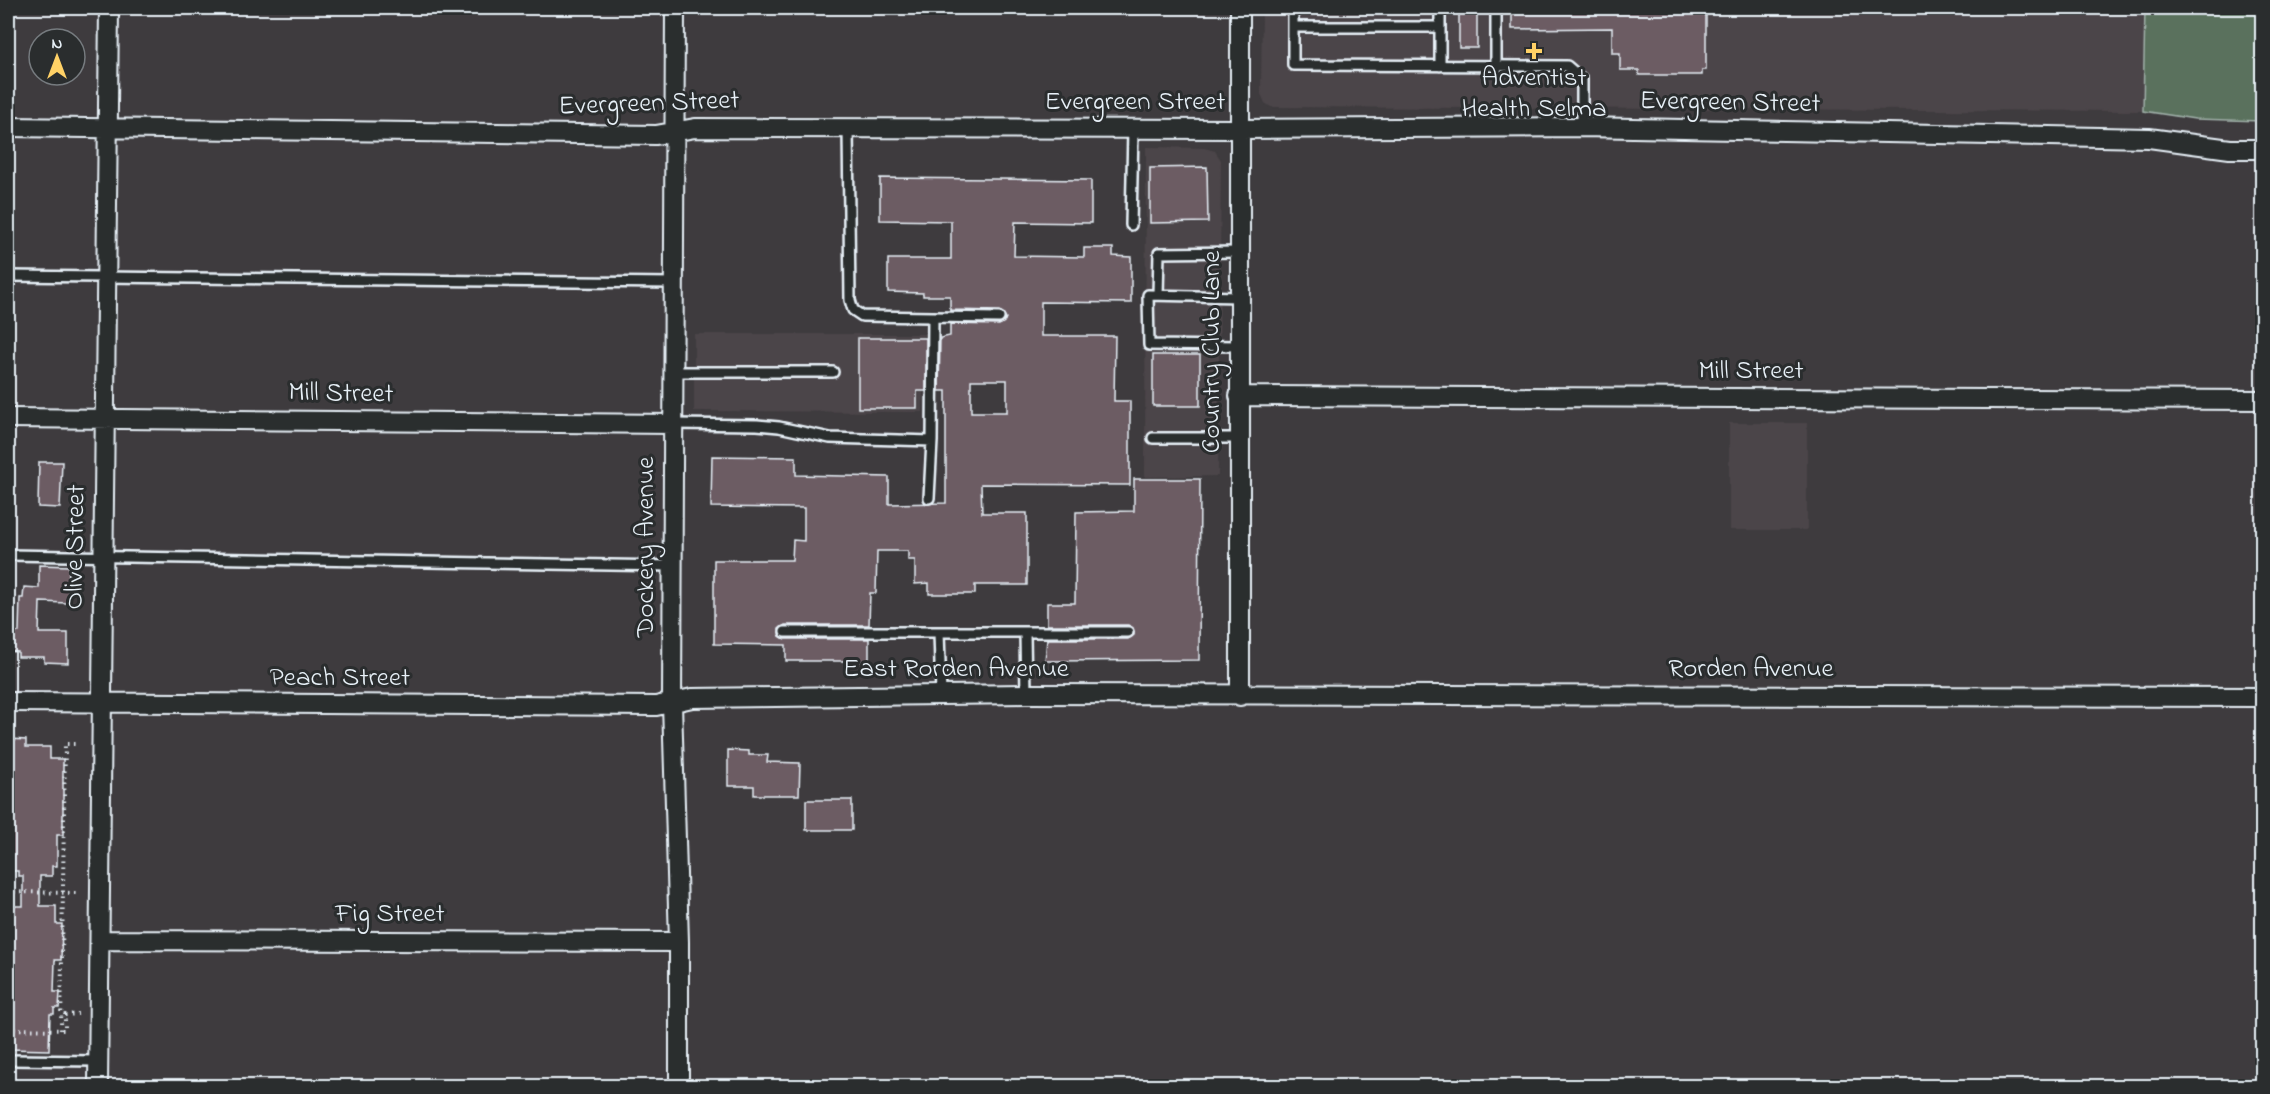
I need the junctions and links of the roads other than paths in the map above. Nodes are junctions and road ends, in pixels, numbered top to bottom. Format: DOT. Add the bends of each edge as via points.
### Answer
graph roads {
  1 [pos="109,8"];
  2 [pos="675,8"];
  3 [pos="1240,8"];
  4 [pos="1293,8"];
  5 [pos="1440,8"];
  6 [pos="1496,8"];
  7 [pos="1293,27"];
  8 [pos="1440,27"];
  9 [pos="1496,65"];
  10 [pos="1440,66"];
  11 [pos="8,127"];
  12 [pos="1582,127"];
  13 [pos="109,128"];
  14 [pos="848,128"];
  15 [pos="1133,129"];
  16 [pos="1239,129"];
  17 [pos="675,132"];
  18 [pos="2262,149"];
  19 [pos="1131,225"];
  20 [pos="1239,252"];
  21 [pos="8,276"];
  22 [pos="106,278"];
  23 [pos="674,283"];
  24 [pos="1158,295"];
  25 [pos="1239,297"];
  26 [pos="933,317"];
  27 [pos="999,318"];
  28 [pos="1239,346"];
  29 [pos="675,372"];
  30 [pos="833,372"];
  31 [pos="1239,396"];
  32 [pos="2262,400"];
  33 [pos="8,418"];
  34 [pos="105,418"];
  35 [pos="674,424"];
  36 [pos="1154,438"];
  37 [pos="1239,438"];
  38 [pos="932,441"];
  39 [pos="929,498"];
  40 [pos="8,555"];
  41 [pos="102,556"];
  42 [pos="673,566"];
  43 [pos="785,632"];
  44 [pos="939,632"];
  45 [pos="1128,632"];
  46 [pos="1025,633"];
  47 [pos="1026,694"];
  48 [pos="940,695"];
  49 [pos="1240,696"];
  50 [pos="2262,697"];
  51 [pos="8,702"];
  52 [pos="672,703"];
  53 [pos="103,704"];
  54 [pos="100,940"];
  55 [pos="679,942"];
  56 [pos="8,1060"];
  57 [pos="98,1061"];
  58 [pos="98,1086"];
  59 [pos="679,1086"];
  1 -- 13 [label="street, Olive Street"];
  2 -- 17 [label="street, Dockery Avenue"];
  3 -- 16 [label="street, Country Club Lane"];
  4 -- 7 [label="lane"];
  5 -- 8 [label="lane"];
  6 -- 9 [label="lane"];
  7 -- 8 [label="lane"];
  7 -- 10 [label="lane" via="1293,65"];
  8 -- 10 [label="lane"];
  9 -- 10 [label="lane"];
  9 -- 12 [label="lane" via="1567,66 1582,79"];
  11 -- 13 [label="street, Evergreen Street"];
  12 -- 16 [label="street, Evergreen Street"];
  12 -- 18 [label="street, Evergreen Street" via="2150,138 2230,149"];
  13 -- 17 [label="street, Evergreen Street" via="656,135"];
  13 -- 22 [label="street, Olive Street"];
  14 -- 15 [label="street, Evergreen Street"];
  14 -- 17 [label="street, Evergreen Street" via="695,128"];
  14 -- 26 [label="lane" via="851,305 862,316"];
  15 -- 16 [label="street, Evergreen Street"];
  15 -- 19 [label="lane"];
  16 -- 20 [label="street, Country Club Lane"];
  17 -- 23 [label="street, Dockery Avenue"];
  20 -- 24 [label="lane" via="1159,253"];
  20 -- 25 [label="street, Country Club Lane"];
  21 -- 22 [label="lane"];
  22 -- 23 [label="lane"];
  22 -- 34 [label="street, Olive Street"];
  23 -- 29 [label="street, Dockery Avenue"];
  24 -- 25 [label="lane"];
  24 -- 28 [label="lane" via="1148,295 1149,345"];
  25 -- 28 [label="street, Country Club Lane"];
  26 -- 27 [label="lane"];
  26 -- 38 [label="lane"];
  28 -- 31 [label="street, Country Club Lane"];
  29 -- 30 [label="lane"];
  29 -- 35 [label="street, Dockery Avenue"];
  31 -- 32 [label="street, Mill Street"];
  31 -- 37 [label="street, Country Club Lane"];
  33 -- 34 [label="street, Mill Street"];
  34 -- 35 [label="street, Mill Street"];
  34 -- 41 [label="street, Olive Street"];
  35 -- 38 [label="lane" via="757,424 830,438"];
  35 -- 42 [label="street, Dockery Avenue"];
  36 -- 37 [label="lane"];
  37 -- 49 [label="street, Country Club Lane"];
  38 -- 39 [label="lane"];
  40 -- 41 [label="lane"];
  41 -- 42 [label="lane"];
  41 -- 53 [label="street, Olive Street"];
  42 -- 52 [label="street, Dockery Avenue"];
  43 -- 44 [label="lane"];
  44 -- 46 [label="lane"];
  44 -- 48 [label="lane"];
  45 -- 46 [label="lane"];
  46 -- 47 [label="lane"];
  47 -- 48 [label="street, East Rorden Avenue"];
  47 -- 49 [label="street, East Rorden Avenue"];
  48 -- 52 [label="street, East Rorden Avenue" via="692,698"];
  49 -- 50 [label="street, Rorden Avenue"];
  51 -- 53 [label="street, Peach Street"];
  52 -- 53 [label="street, Peach Street"];
  52 -- 55 [label="street, Dockery Avenue"];
  53 -- 54 [label="street, Olive Street"];
  54 -- 55 [label="street, Fig Street"];
  54 -- 57 [label="street, Olive Street"];
  55 -- 59 [label="street, Dockery Avenue"];
  56 -- 57 [label="lane"];
  57 -- 58 [label="street, Olive Street"];
}
